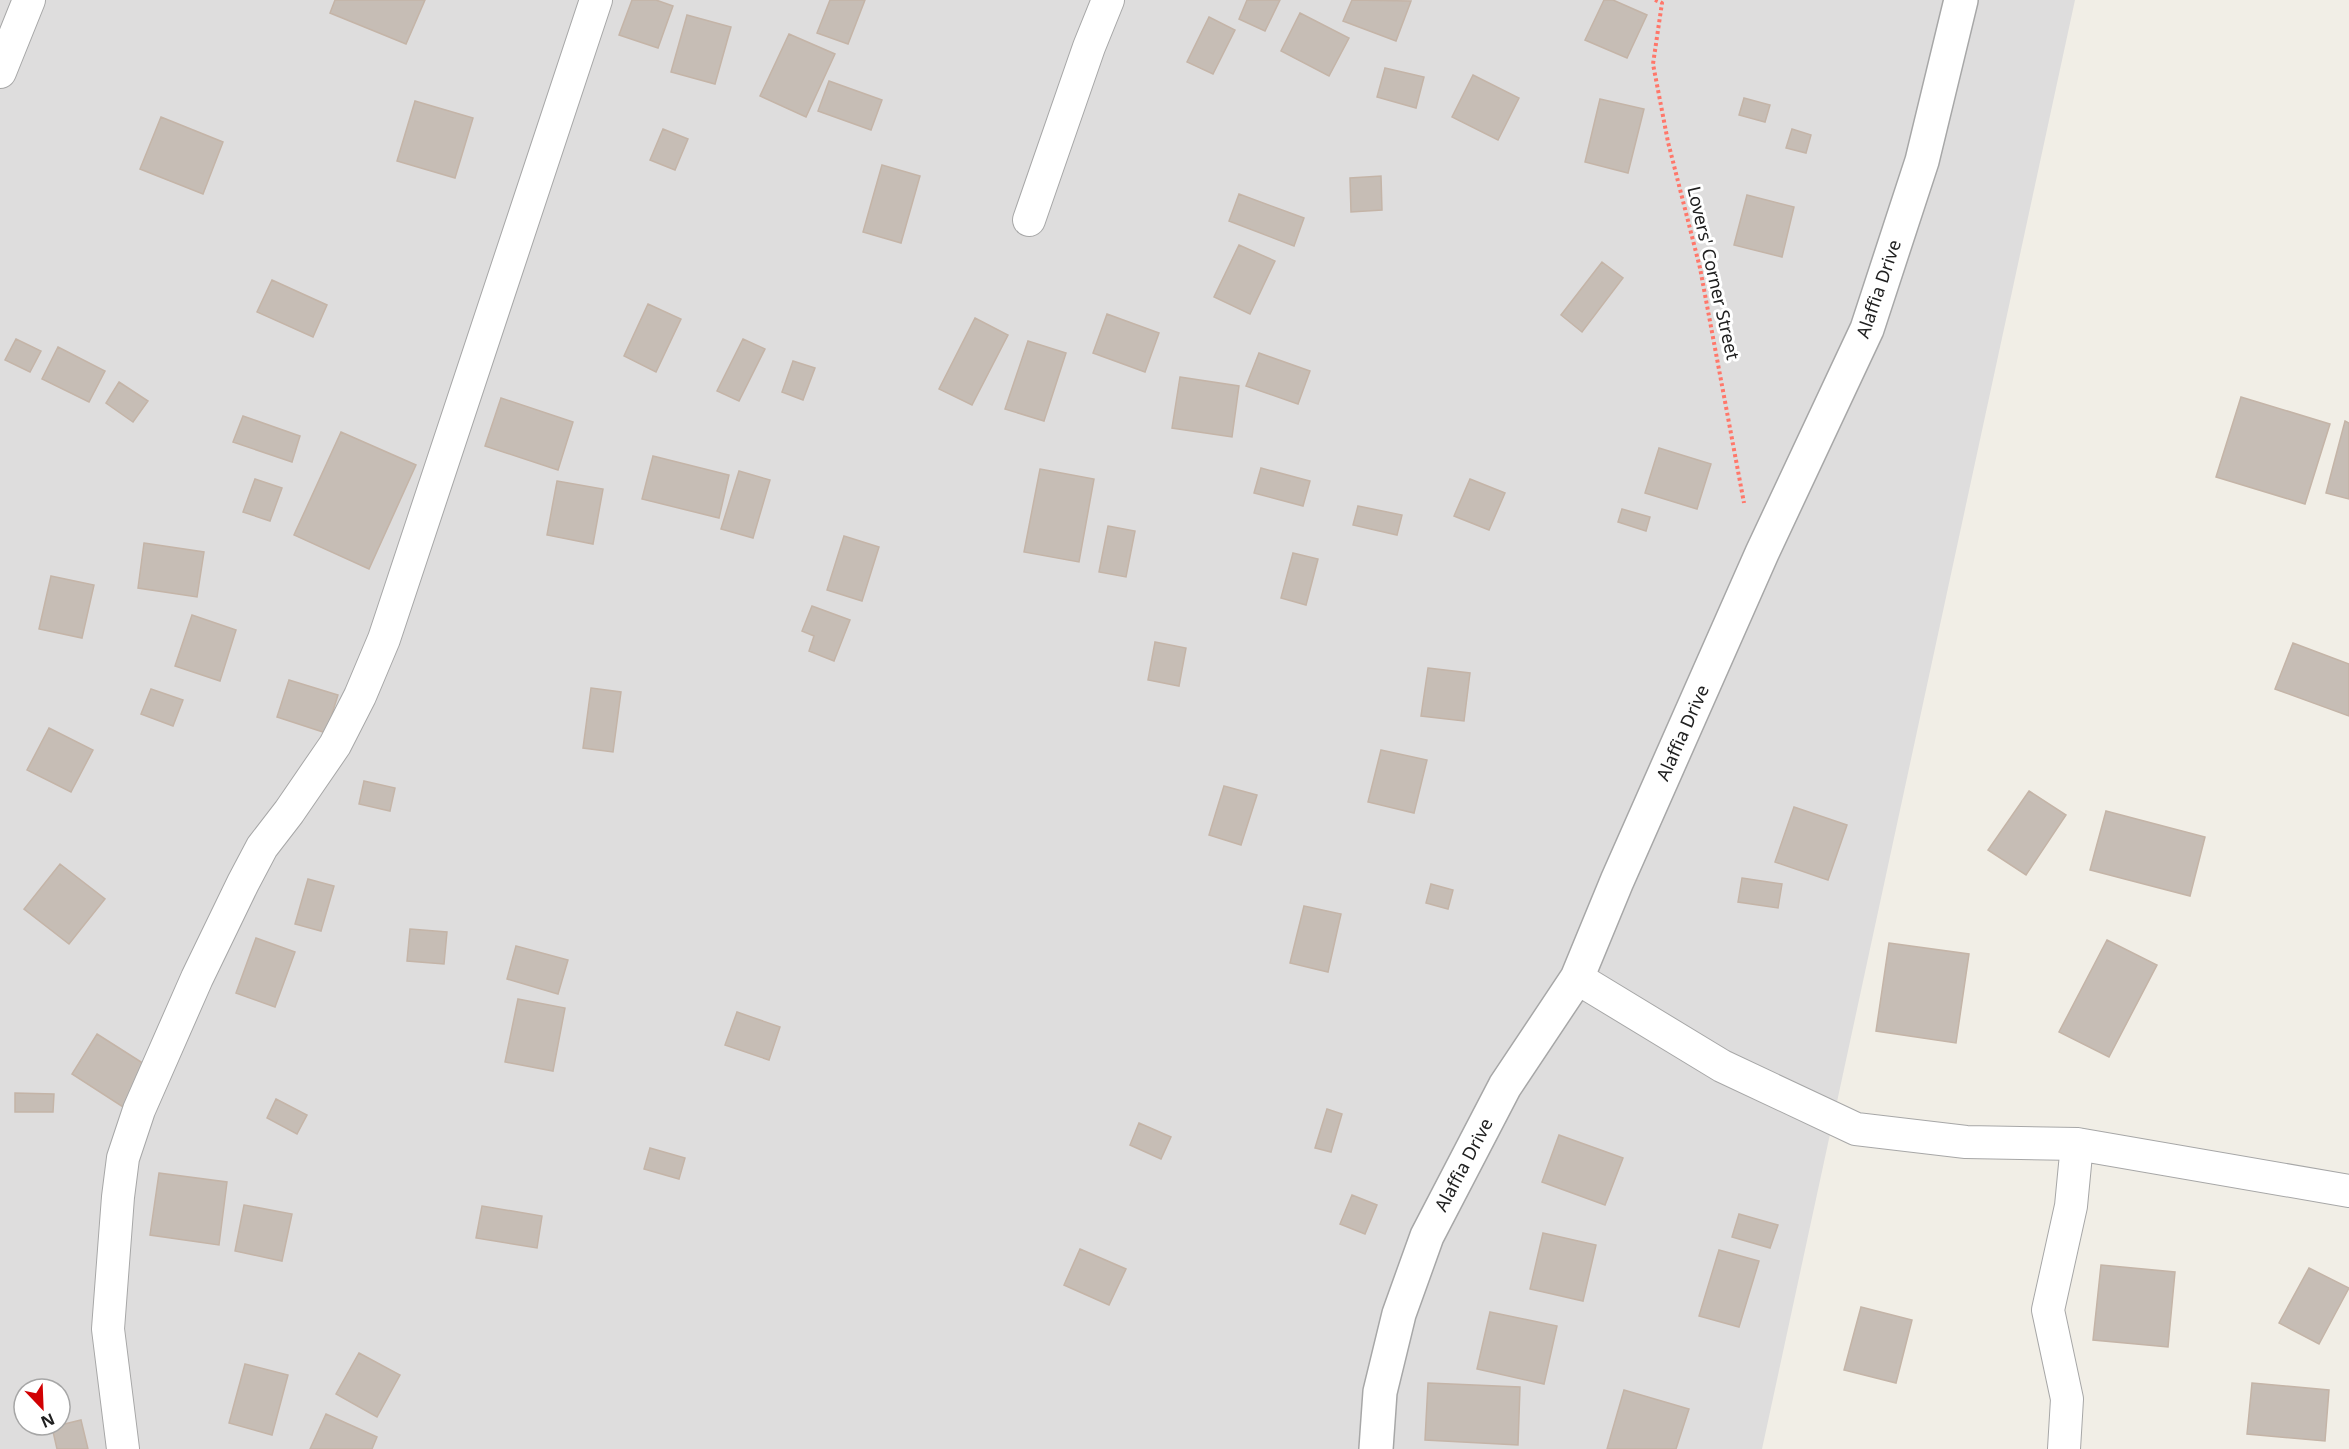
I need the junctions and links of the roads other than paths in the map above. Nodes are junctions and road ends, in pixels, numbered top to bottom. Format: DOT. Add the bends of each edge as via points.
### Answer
graph roads {
  1 [pos="29,0"];
  2 [pos="596,0"];
  3 [pos="1108,0"];
  4 [pos="1961,0"];
  5 [pos="0,72"];
  6 [pos="1029,220"];
  7 [pos="1577,978"];
  8 [pos="2077,1144"];
  9 [pos="2349,1191"];
  10 [pos="123,1449"];
  11 [pos="1376,1449"];
  12 [pos="2064,1449"];
  1 -- 5 [label="street"];
  2 -- 10 [label="street" via="384,639 335,745 262,847 243,883 139,1110 123,1158 108,1329"];
  3 -- 6 [label="street"];
  4 -- 7 [label="street, Alaffia Drive" via="1922,161 1867,329 1762,553"];
  7 -- 8 [label="street" via="1722,1066 1856,1129 1966,1142"];
  7 -- 11 [label="street, Alaffia Drive" via="1505,1086 1427,1236 1399,1314 1380,1392"];
  8 -- 9 [label="street"];
  8 -- 12 [label="street" via="2071,1206 2048,1310 2067,1399"];
}
